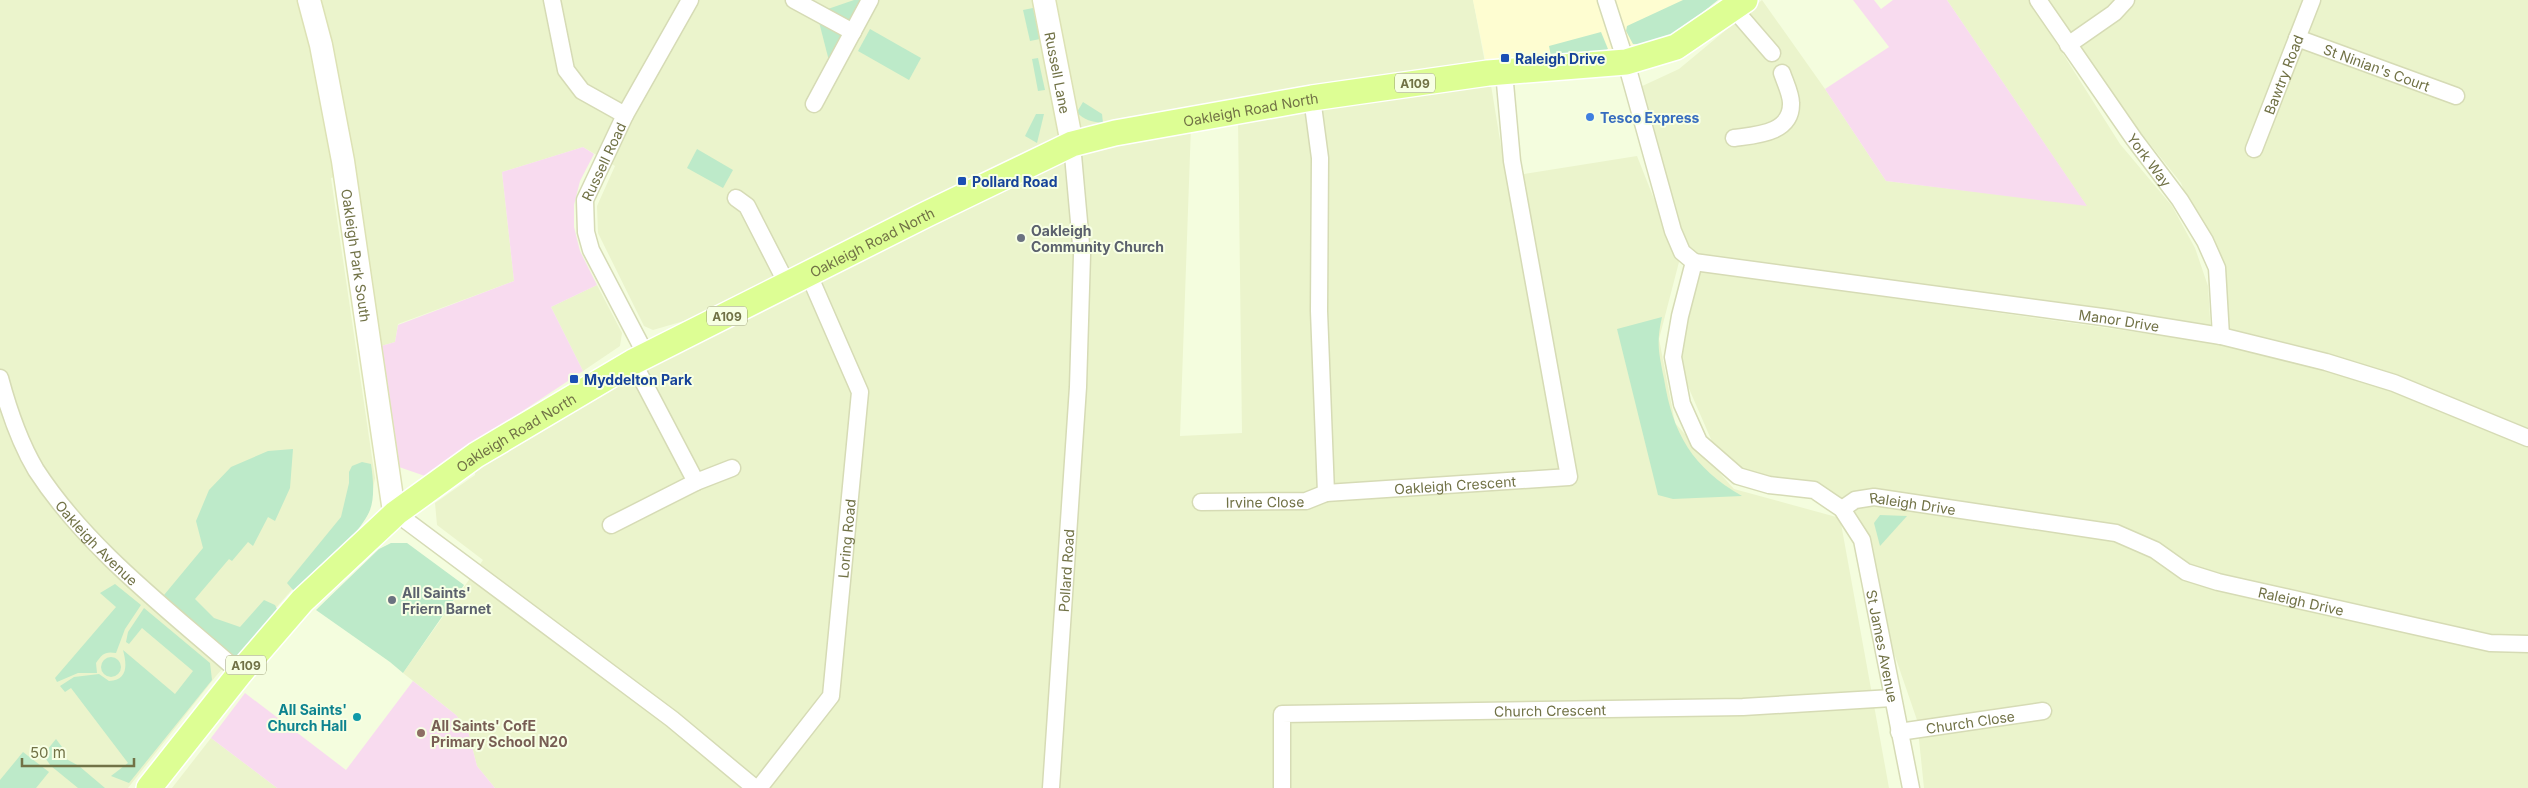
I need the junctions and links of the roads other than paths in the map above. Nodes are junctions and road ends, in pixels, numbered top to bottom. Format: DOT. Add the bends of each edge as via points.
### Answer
graph roads {
  1 [pos="309,0"];
  2 [pos="552,0"];
  3 [pos="690,0"];
  4 [pos="794,0"];
  5 [pos="870,0"];
  6 [pos="1044,0"];
  7 [pos="1606,0"];
  8 [pos="2038,0"];
  9 [pos="2126,0"];
  10 [pos="2312,0"];
  11 [pos="1740,4"];
  12 [pos="853,32"];
  13 [pos="2297,38"];
  14 [pos="2068,45"];
  15 [pos="1772,52"];
  16 [pos="1626,62"];
  17 [pos="1504,72"];
  18 [pos="1782,73"];
  19 [pos="2456,96"];
  20 [pos="1312,98"];
  21 [pos="814,104"];
  22 [pos="625,115"];
  23 [pos="1734,138"];
  24 [pos="1072,144"];
  25 [pos="2254,149"];
  26 [pos="736,198"];
  27 [pos="1694,262"];
  28 [pos="799,280"];
  29 [pos="2221,336"];
  30 [pos="639,359"];
  31 [pos="0,378"];
  32 [pos="2528,438"];
  33 [pos="732,468"];
  34 [pos="696,482"];
  35 [pos="1326,493"];
  36 [pos="1201,502"];
  37 [pos="1842,509"];
  38 [pos="396,513"];
  39 [pos="611,525"];
  40 [pos="2528,644"];
  41 [pos="240,673"];
  42 [pos="1892,698"];
  43 [pos="2043,711"];
  44 [pos="1899,732"];
  45 [pos="149,788"];
  46 [pos="755,788"];
  47 [pos="760,788"];
  48 [pos="1051,788"];
  49 [pos="1282,788"];
  50 [pos="1911,788"];
  1 -- 38 [label="street, Oakleigh Park South" via="321,45 343,162"];
  2 -- 22 [label="street" via="566,70 582,91"];
  3 -- 22 [label="street, Russell Road"];
  4 -- 12 [label="street"];
  5 -- 12 [label="street"];
  6 -- 24 [label="street, Russell Lane"];
  7 -- 16 [label="street"];
  8 -- 14 [label="street, York Way"];
  9 -- 14 [label="street" via="2114,13"];
  10 -- 13 [label="street, Bawtry Road"];
  11 -- 15 [label="street"];
  11 -- 16 [label="main road, Oakleigh Road North / A109" via="1676,47"];
  12 -- 21 [label="street"];
  13 -- 19 [label="street, St Ninian's Court"];
  13 -- 25 [label="street, Bawtry Road"];
  14 -- 29 [label="street, York Way" via="2180,200 2205,241 2217,268"];
  16 -- 17 [label="main road, Oakleigh Road North / A109"];
  16 -- 27 [label="street" via="1673,231 1682,252"];
  17 -- 20 [label="main road, Oakleigh Road North / A109"];
  17 -- 35 [label="street, Oakleigh Crescent" via="1512,161 1569,477"];
  18 -- 23 [label="street" via="1791,102 1789,115 1770,133"];
  20 -- 24 [label="main road, Oakleigh Road North / A109" via="1115,133"];
  20 -- 35 [label="street" via="1320,158 1319,311"];
  22 -- 30 [label="street, Russell Road" via="585,200 584,214 591,250"];
  24 -- 28 [label="main road, Oakleigh Road North / A109"];
  24 -- 48 [label="street, Pollard Road" via="1082,255 1078,387"];
  26 -- 28 [label="street, Loring Road" via="747,206"];
  27 -- 29 [label="street, Manor Drive"];
  27 -- 37 [label="street" via="1673,358 1682,404 1700,442 1738,476 1768,485 1814,490"];
  28 -- 30 [label="main road, Oakleigh Road North / A109"];
  28 -- 47 [label="street, Loring Road" via="860,392 832,696"];
  29 -- 32 [label="street, Manor Drive" via="2394,383"];
  30 -- 34 [label="street, Russell Road"];
  30 -- 38 [label="main road, Oakleigh Road North / A109" via="476,455"];
  31 -- 41 [label="street, Oakleigh Avenue" via="25,448 60,502 119,567"];
  33 -- 34 [label="street"];
  34 -- 39 [label="street"];
  35 -- 36 [label="street, Irvine Close" via="1306,501"];
  37 -- 40 [label="street, Raleigh Drive" via="1855,500 1874,497 2116,533 2155,550 2186,572 2218,582 2490,643"];
  37 -- 42 [label="street, St James Avenue" via="1862,540"];
  38 -- 41 [label="main road, Oakleigh Road North / A109" via="302,601"];
  38 -- 46 [label="street" via="665,713"];
  41 -- 45 [label="main road, Oakleigh Road North / A109"];
  42 -- 44 [label="street, St James Avenue"];
  42 -- 49 [label="street, Church Crescent" via="1743,707 1282,714"];
  43 -- 44 [label="street, Church Close"];
  44 -- 50 [label="street, St James Avenue"];
}
